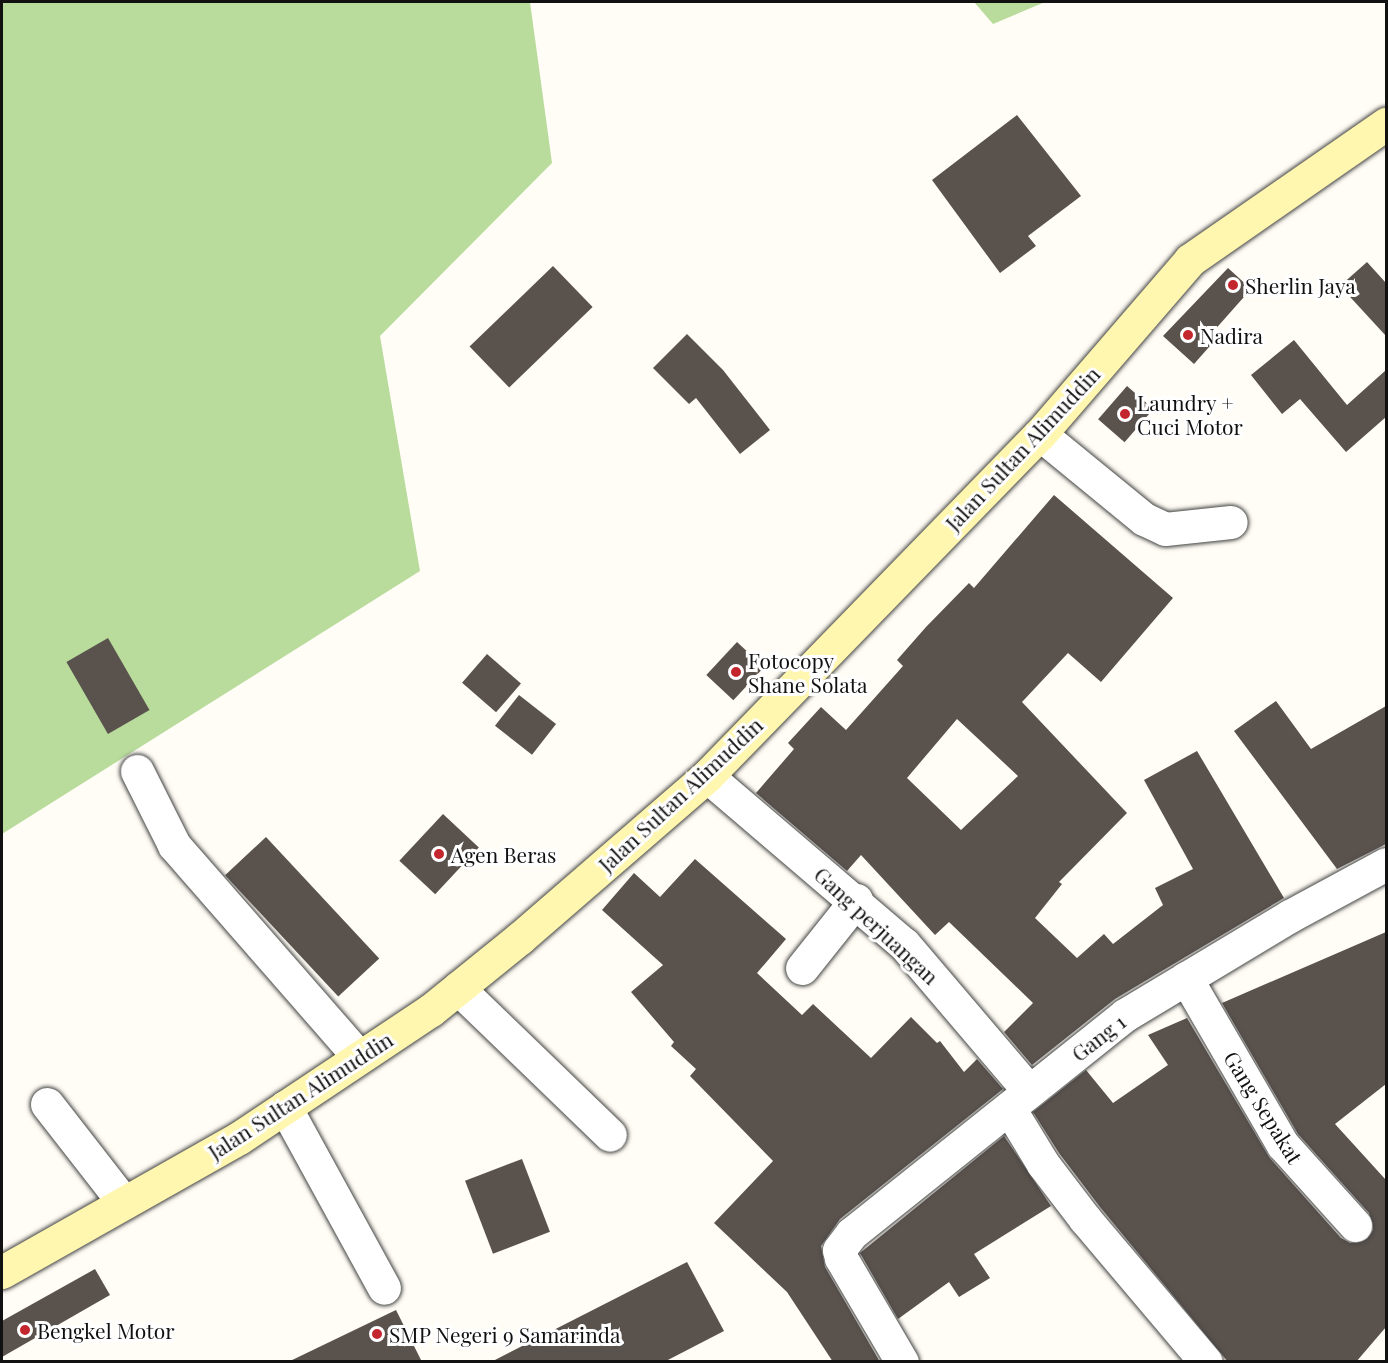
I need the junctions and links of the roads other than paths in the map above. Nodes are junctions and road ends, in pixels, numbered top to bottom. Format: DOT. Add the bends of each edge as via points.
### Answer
graph roads {
  1 [pos="1386,124"];
  2 [pos="1040,434"];
  3 [pos="1231,522"];
  4 [pos="137,771"];
  5 [pos="706,776"];
  6 [pos="1386,864"];
  7 [pos="856,900"];
  8 [pos="802,968"];
  9 [pos="1186,978"];
  10 [pos="458,988"];
  11 [pos="359,1057"];
  12 [pos="1019,1100"];
  13 [pos="47,1104"];
  14 [pos="285,1107"];
  15 [pos="610,1135"];
  16 [pos="124,1203"];
  17 [pos="1355,1225"];
  18 [pos="2,1272"];
  19 [pos="384,1288"];
  20 [pos="902,1362"];
  21 [pos="1206,1362"];
  1 -- 2 [label="main road, Jalan Sultan Alimuddin" via="1190,260"];
  2 -- 3 [label="street" via="1165,529"];
  2 -- 5 [label="main road, Jalan Sultan Alimuddin"];
  4 -- 11 [label="street" via="174,844"];
  5 -- 7 [label="street, Gang perjuangan"];
  5 -- 10 [label="main road, Jalan Sultan Alimuddin"];
  6 -- 9 [label="street, Gang 1"];
  7 -- 8 [label="street"];
  7 -- 12 [label="street, Gang perjuangan" via="938,982"];
  9 -- 12 [label="street, Gang 1" via="1125,1016"];
  9 -- 17 [label="street, Gang Sepakat" via="1283,1145"];
  10 -- 11 [label="main road, Jalan Sultan Alimuddin"];
  10 -- 15 [label="street"];
  11 -- 14 [label="main road, Jalan Sultan Alimuddin"];
  12 -- 20 [label="street, Gang 1" via="852,1233 839,1250"];
  12 -- 21 [label="street, Gang perjuangan" via="1043,1164"];
  13 -- 16 [label="street"];
  14 -- 16 [label="main road, Jalan Sultan Alimuddin"];
  14 -- 19 [label="street"];
  16 -- 18 [label="main road, Jalan Sultan Alimuddin"];
}
